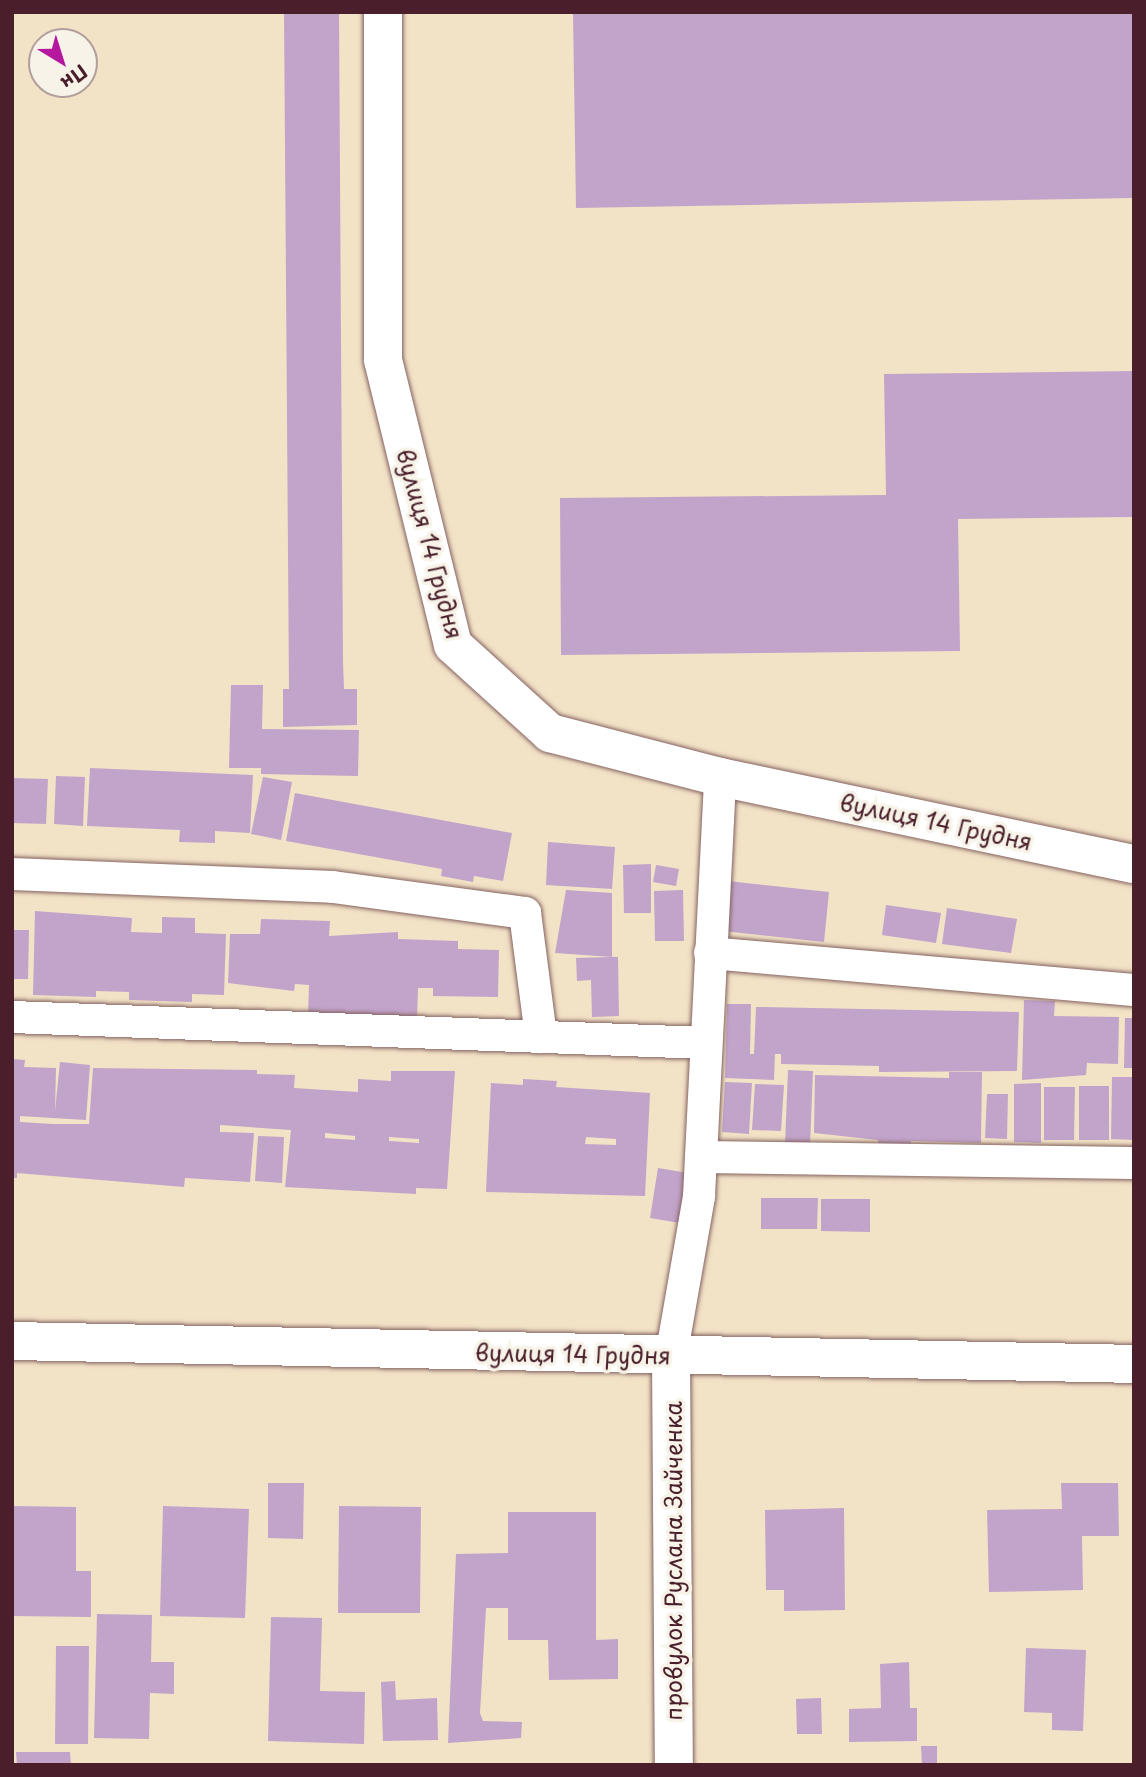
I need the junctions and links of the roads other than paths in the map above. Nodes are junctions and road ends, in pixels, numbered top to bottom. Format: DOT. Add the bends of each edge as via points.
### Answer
graph roads {
  1 [pos="383,12"];
  2 [pos="720,777"];
  3 [pos="1134,864"];
  4 [pos="12,874"];
  5 [pos="710,953"];
  6 [pos="1134,990"];
  7 [pos="12,1017"];
  8 [pos="541,1037"];
  9 [pos="706,1043"];
  10 [pos="701,1157"];
  11 [pos="1134,1163"];
  12 [pos="12,1341"];
  13 [pos="671,1356"];
  14 [pos="1134,1364"];
  15 [pos="674,1765"];
  1 -- 2 [label="street, вулиця 14 Грудня" via="383,359 453,645 550,733"];
  2 -- 3 [label="street, вулиця 14 Грудня"];
  2 -- 5 [label="lane"];
  4 -- 8 [label="lane" via="333,887 525,913"];
  5 -- 6 [label="lane"];
  5 -- 9 [label="lane"];
  7 -- 8 [label="lane"];
  8 -- 9 [label="lane"];
  9 -- 10 [label="lane"];
  10 -- 11 [label="lane"];
  10 -- 13 [label="lane" via="699,1196"];
  12 -- 13 [label="street, вулиця 14 Грудня"];
  13 -- 14 [label="street, вулиця 14 Грудня"];
  13 -- 15 [label="street, провулок Руслана Зайченка"];
}
